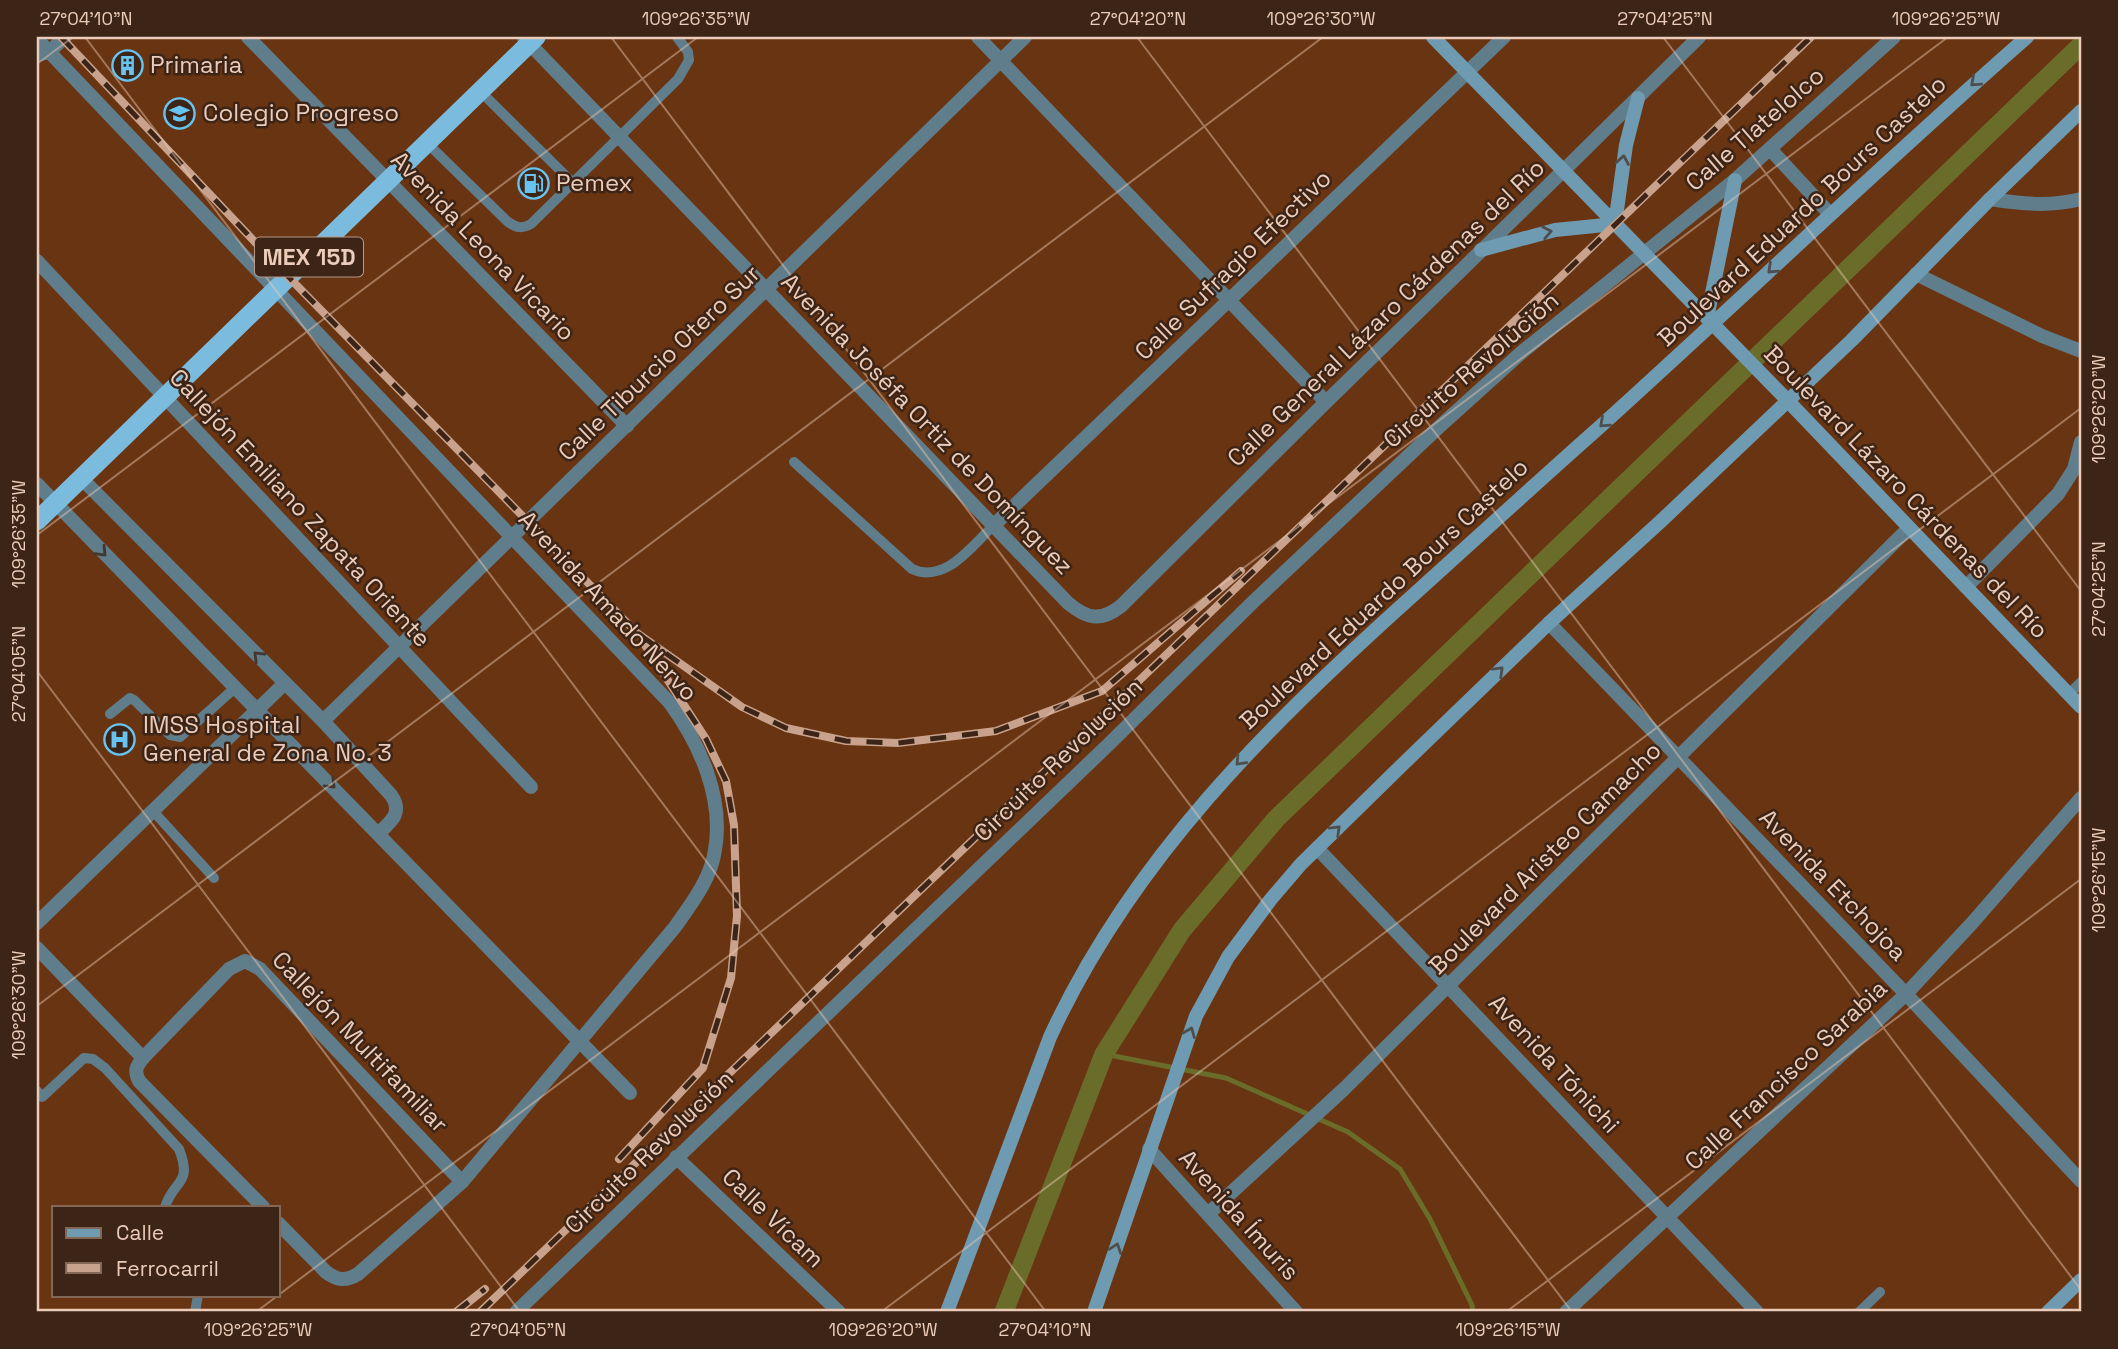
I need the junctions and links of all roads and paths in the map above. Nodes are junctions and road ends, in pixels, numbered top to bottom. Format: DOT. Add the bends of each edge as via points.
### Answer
graph roads {
  1 [pos="65,37"];
  2 [pos="248,37"];
  3 [pos="677,37"];
  4 [pos="978,37"];
  5 [pos="1025,37"];
  6 [pos="1433,37"];
  7 [pos="1504,37"];
  8 [pos="1699,37"];
  9 [pos="1894,37"];
  10 [pos="2027,37"];
  11 [pos="37,39"];
  12 [pos="529,39"];
  13 [pos="43,54"];
  14 [pos="1000,61"];
  15 [pos="1467,72"];
  16 [pos="480,91"];
  17 [pos="1638,98"];
  18 [pos="2081,111"];
  19 [pos="620,138"];
  20 [pos="427,143"];
  21 [pos="1770,149"];
  22 [pos="1564,170"];
  23 [pos="387,180"];
  24 [pos="1735,180"];
  25 [pos="573,183"];
  26 [pos="1990,198"];
  27 [pos="2081,199"];
  28 [pos="1830,214"];
  29 [pos="1615,224"];
  30 [pos="1481,250"];
  31 [pos="1643,253"];
  32 [pos="37,261"];
  33 [pos="1916,274"];
  34 [pos="276,288"];
  35 [pos="766,290"];
  36 [pos="1230,300"];
  37 [pos="1710,321"];
  38 [pos="2081,351"];
  39 [pos="164,396"];
  40 [pos="1783,396"];
  41 [pos="1326,402"];
  42 [pos="627,426"];
  43 [pos="2081,442"];
  44 [pos="794,462"];
  45 [pos="80,477"];
  46 [pos="37,484"];
  47 [pos="55,503"];
  48 [pos="37,521"];
  49 [pos="993,526"];
  50 [pos="1909,528"];
  51 [pos="513,537"];
  52 [pos="1966,587"];
  53 [pos="1102,618"];
  54 [pos="1549,622"];
  55 [pos="400,647"];
  56 [pos="2081,682"];
  57 [pos="285,683"];
  58 [pos="236,687"];
  59 [pos="2068,694"];
  60 [pos="2081,707"];
  61 [pos="258,710"];
  62 [pos="110,715"];
  63 [pos="323,721"];
  64 [pos="1678,758"];
  65 [pos="531,787"];
  66 [pos="2081,798"];
  67 [pos="153,811"];
  68 [pos="379,833"];
  69 [pos="1317,848"];
  70 [pos="214,878"];
  71 [pos="37,923"];
  72 [pos="37,948"];
  73 [pos="1449,985"];
  74 [pos="1906,994"];
  75 [pos="579,1042"];
  76 [pos="143,1058"];
  77 [pos="630,1093"];
  78 [pos="39,1097"];
  79 [pos="1149,1149"];
  80 [pos="677,1157"];
  81 [pos="2081,1181"];
  82 [pos="462,1182"];
  83 [pos="165,1206"];
  84 [pos="262,1206"];
  85 [pos="1208,1214"];
  86 [pos="1668,1217"];
  87 [pos="280,1225"];
  88 [pos="2081,1280"];
  89 [pos="1880,1292"];
  90 [pos="516,1312"];
  91 [pos="838,1312"];
  92 [pos="947,1312"];
  93 [pos="1094,1312"];
  94 [pos="1296,1312"];
  95 [pos="1566,1312"];
  96 [pos="1757,1312"];
  97 [pos="1859,1312"];
  98 [pos="2048,1312"];
  1 -- 13 [label="street"];
  2 -- 23 [label="street, Avenida Leona Vicario"];
  3 -- 19 [label="lane" via="688,52 685,70"];
  4 -- 14 [label="street"];
  5 -- 14 [label="street, Calle Tiburcio Otero Sur"];
  6 -- 15 [label="main road, Boulevard Lázaro Cárdenas del Río"];
  7 -- 15 [label="street, Calle Sufragio Efectivo"];
  8 -- 17 [label="street, Calle General Lázaro Cárdenas del Río"];
  9 -- 21 [label="street, Calle Tlatelolco"];
  10 -- 28 [label="main road, Boulevard Eduardo Bours Castelo, one-way"];
  11 -- 13 [label="street, Avenida Amado Nervo"];
  12 -- 16 [label="highway, MEX 15D"];
  12 -- 19 [label="street, Avenida Joséfa Ortiz de Domínguez"];
  13 -- 34 [label="street, Avenida Amado Nervo"];
  14 -- 35 [label="street, Calle Tiburcio Otero Sur"];
  14 -- 36 [label="street"];
  15 -- 22 [label="main road, Boulevard Lázaro Cárdenas del Río"];
  15 -- 36 [label="street, Calle Sufragio Efectivo"];
  16 -- 20 [label="highway, MEX 15D"];
  16 -- 25 [label="lane"];
  17 -- 22 [label="street, Calle General Lázaro Cárdenas del Río"];
  29 -- 17 [label="main road, one-way"];
  18 -- 26 [label="main road"];
  19 -- 25 [label="lane"];
  19 -- 35 [label="street, Avenida Joséfa Ortiz de Domínguez"];
  20 -- 23 [label="highway, MEX 15D"];
  20 -- 25 [label="lane" via="516,227 531,224"];
  21 -- 24 [label="street, Calle Tlatelolco"];
  21 -- 28 [label="street"];
  22 -- 29 [label="main road, Boulevard Lázaro Cárdenas del Río"];
  22 -- 30 [label="street, Calle General Lázaro Cárdenas del Río"];
  23 -- 34 [label="highway, MEX 15D"];
  23 -- 42 [label="street, Avenida Leona Vicario"];
  24 -- 31 [label="street, Calle Tlatelolco"];
  24 -- 37 [label="main road" via="1719,250"];
  26 -- 27 [label="street" via="2026,205"];
  26 -- 33 [label="main road"];
  28 -- 37 [label="main road, Boulevard Eduardo Bours Castelo, one-way"];
  30 -- 29 [label="main road, one-way" via="1546,232"];
  29 -- 31 [label="main road, Boulevard Lázaro Cárdenas del Río"];
  30 -- 41 [label="street, Calle General Lázaro Cárdenas del Río"];
  31 -- 37 [label="main road, Boulevard Lázaro Cárdenas del Río"];
  31 -- 80 [label="street, Circuito Revolución" via="1522,352 1337,521"];
  32 -- 39 [label="street, Callejón Emiliano Zapata Oriente"];
  33 -- 38 [label="street"];
  33 -- 40 [label="main road" via="1852,340"];
  34 -- 39 [label="highway, MEX 15D"];
  34 -- 51 [label="street, Avenida Amado Nervo"];
  35 -- 42 [label="street, Calle Tiburcio Otero Sur"];
  35 -- 49 [label="street, Avenida Joséfa Ortiz de Domínguez"];
  36 -- 41 [label="street"];
  36 -- 49 [label="street, Calle Sufragio Efectivo"];
  37 -- 40 [label="main road, Boulevard Lázaro Cárdenas del Río"];
  37 -- 92 [label="main road, Boulevard Eduardo Bours Castelo, one-way" via="1331,669 1228,774 1170,843 1101,940 1049,1037"];
  39 -- 45 [label="highway, MEX 15D"];
  39 -- 55 [label="street, Callejón Emiliano Zapata Oriente"];
  40 -- 50 [label="main road, Boulevard Lázaro Cárdenas del Río"];
  40 -- 54 [label="main road"];
  41 -- 53 [label="street, Calle General Lázaro Cárdenas del Río" via="1121,606"];
  42 -- 51 [label="street, Calle Tiburcio Otero Sur"];
  43 -- 52 [label="street" via="2074,470 2058,494"];
  44 -- 49 [label="lane" via="923,574 945,569"];
  45 -- 47 [label="highway, MEX 15D"];
  57 -- 45 [label="street, one-way"];
  46 -- 47 [label="street"];
  47 -- 48 [label="highway, MEX 15D"];
  47 -- 58 [label="street, one-way"];
  49 -- 53 [label="street, Avenida Joséfa Ortiz de Domínguez" via="1079,613"];
  50 -- 52 [label="main road, Boulevard Lázaro Cárdenas del Río"];
  50 -- 64 [label="street, Boulevard Aristeo Camacho"];
  51 -- 55 [label="street, Calle Tiburcio Otero Sur"];
  51 -- 75 [label="street, Avenida Amado Nervo" via="670,703 699,751 714,800 715,851 695,900"];
  52 -- 59 [label="main road, Boulevard Lázaro Cárdenas del Río"];
  54 -- 64 [label="street, Avenida Etchojoa"];
  69 -- 54 [label="main road, one-way"];
  55 -- 63 [label="street, Calle Tiburcio Otero Sur"];
  55 -- 65 [label="street, Callejón Emiliano Zapata Oriente"];
  56 -- 59 [label="lane"];
  57 -- 61 [label="street"];
  57 -- 63 [label="street"];
  58 -- 61 [label="street"];
  58 -- 62 [label="lane" via="180,737 170,735 134,700 126,700"];
  59 -- 60 [label="main road, Boulevard Lázaro Cárdenas del Río"];
  61 -- 67 [label="street"];
  61 -- 68 [label="street, one-way"];
  63 -- 68 [label="street" via="396,802 394,818"];
  64 -- 73 [label="street, Boulevard Aristeo Camacho"];
  64 -- 74 [label="street, Avenida Etchojoa"];
  66 -- 74 [label="street, Calle Francisco Sarabia"];
  67 -- 70 [label="lane"];
  67 -- 71 [label="street"];
  68 -- 75 [label="street"];
  69 -- 73 [label="street, Avenida Tónichi"];
  79 -- 69 [label="main road, one-way" via="1196,1016 1217,975 1256,919"];
  72 -- 76 [label="street"];
  73 -- 85 [label="street, Boulevard Aristeo Camacho" via="1345,1089"];
  73 -- 86 [label="street, Avenida Tónichi"];
  74 -- 81 [label="street, Avenida Etchojoa"];
  74 -- 86 [label="street, Calle Francisco Sarabia"];
  75 -- 77 [label="street"];
  75 -- 82 [label="street, Avenida Amado Nervo"];
  76 -- 82 [label="street, Callejón Multifamiliar" via="229,969 245,961 252,963"];
  76 -- 84 [label="street, Callejón Multifamiliar" via="136,1066 139,1081"];
  78 -- 83 [label="lane" via="84,1058 105,1068 179,1149 184,1177"];
  79 -- 85 [label="street, Avenida Ímuris"];
  93 -- 79 [label="main road, one-way"];
  80 -- 90 [label="street, Circuito Revolución"];
  80 -- 91 [label="street, Calle Vícam"];
  82 -- 87 [label="street, Avenida Amado Nervo" via="358,1274 343,1280 326,1272"];
  85 -- 94 [label="street, Avenida Ímuris"];
  86 -- 95 [label="street, Calle Francisco Sarabia"];
  86 -- 96 [label="street, Avenida Tónichi"];
  88 -- 98 [label="main road"];
  89 -- 97 [label="lane"];
}
